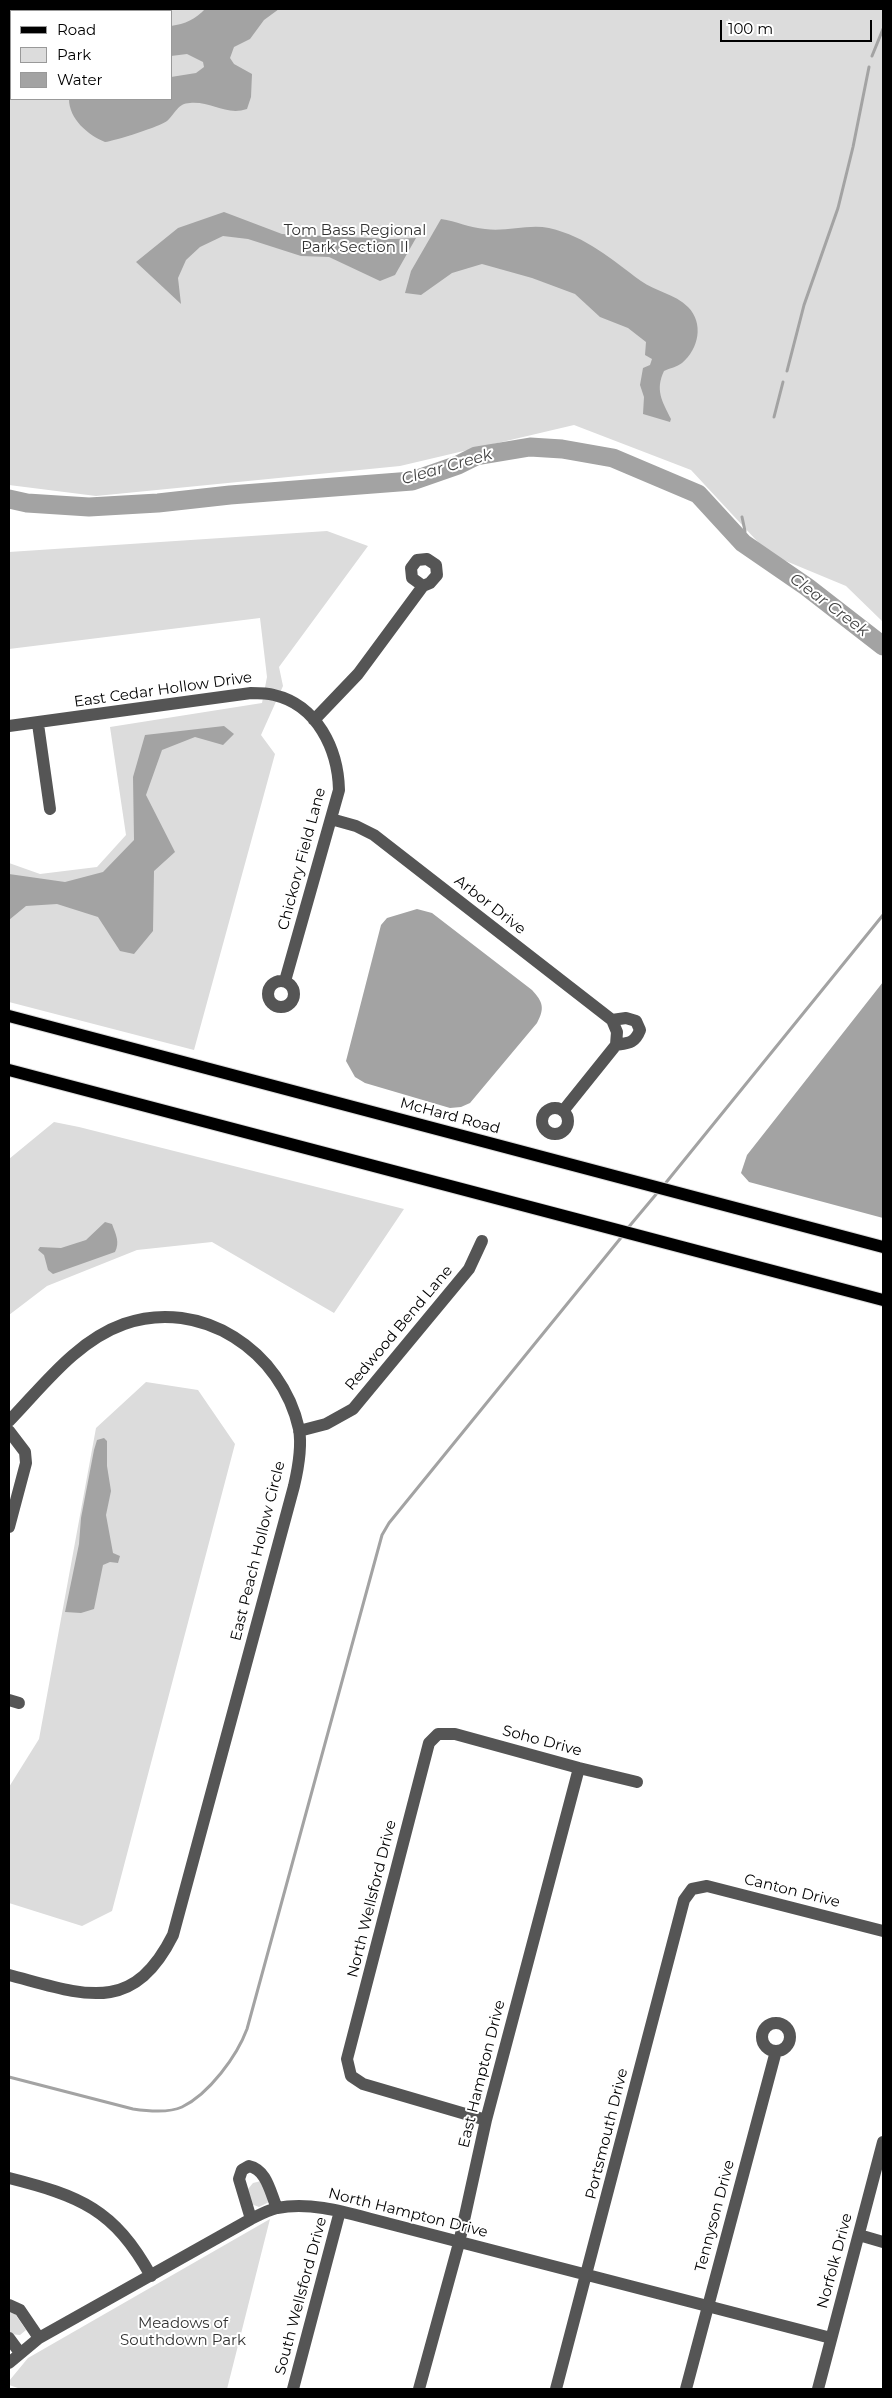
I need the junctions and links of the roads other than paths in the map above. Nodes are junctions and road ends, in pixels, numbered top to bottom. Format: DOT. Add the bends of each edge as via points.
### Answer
graph roads {
  1 [pos="423,586"];
  2 [pos="314,720"];
  3 [pos="38,724"];
  4 [pos="9,726"];
  5 [pos="50,809"];
  6 [pos="332,819"];
  7 [pos="285,981"];
  8 [pos="9,1016"];
  9 [pos="612,1020"];
  10 [pos="616,1038"];
  11 [pos="9,1070"];
  12 [pos="563,1111"];
  13 [pos="482,1241"];
  14 [pos="883,1248"];
  15 [pos="883,1300"];
  16 [pos="9,1421"];
  17 [pos="9,1431"];
  18 [pos="299,1431"];
  19 [pos="9,1527"];
  20 [pos="438,1734"];
  21 [pos="579,1768"];
  22 [pos="637,1782"];
  23 [pos="692,1890"];
  24 [pos="883,1931"];
  25 [pos="9,1975"];
  26 [pos="776,2051"];
  27 [pos="486,2120"];
  28 [pos="883,2142"];
  29 [pos="9,2178"];
  30 [pos="277,2208"];
  31 [pos="340,2211"];
  32 [pos="251,2219"];
  33 [pos="859,2235"];
  34 [pos="883,2242"];
  35 [pos="459,2243"];
  36 [pos="587,2275"];
  37 [pos="150,2276"];
  38 [pos="9,2305"];
  39 [pos="708,2306"];
  40 [pos="9,2338"];
  41 [pos="39,2338"];
  42 [pos="831,2338"];
  43 [pos="20,2353"];
  44 [pos="9,2363"];
  45 [pos="293,2389"];
  46 [pos="419,2389"];
  47 [pos="556,2389"];
  48 [pos="686,2389"];
  49 [pos="818,2389"];
  1 -- 2 [label="street" via="358,674"];
  2 -- 3 [label="street, East Cedar Hollow Drive" via="308,711 281,698 251,692"];
  2 -- 6 [label="street, Chickory Field Lane" via="331,746 338,773"];
  3 -- 4 [label="street, East Cedar Hollow Drive"];
  3 -- 5 [label="street"];
  6 -- 7 [label="street, Chickory Field Lane"];
  6 -- 9 [label="street, Arbor Drive" via="374,835"];
  8 -- 14 [label="main road, McHard Road"];
  9 -- 10 [label="street, Arbor Drive"];
  9 -- 10 [label="street" via="626,1018 636,1021 640,1030 631,1043"];
  10 -- 12 [label="street"];
  11 -- 15 [label="main road"];
  13 -- 18 [label="street, Redwood Bend Lane" via="469,1269 353,1409 326,1424"];
  16 -- 18 [label="street, East Peach Hollow Circle" via="91,1340 136,1320 169,1317 222,1329 255,1351 283,1387"];
  17 -- 19 [label="street" via="25,1452 26,1463"];
  18 -- 25 [label="street, East Peach Hollow Circle" via="294,1486 173,1935 162,1958 138,1982 120,1990 88,1994"];
  20 -- 21 [label="street, Soho Drive" via="455,1734"];
  20 -- 27 [label="street, North Wellsford Drive" via="429,1742 347,2059 350,2076 363,2084"];
  21 -- 22 [label="street, Soho Drive"];
  21 -- 27 [label="street, East Hampton Drive"];
  23 -- 24 [label="street, Canton Drive" via="707,1886"];
  23 -- 36 [label="street, Portsmouth Drive" via="684,1900"];
  26 -- 39 [label="street, Tennyson Drive"];
  27 -- 35 [label="street, East Hampton Drive"];
  28 -- 33 [label="street, Norfolk Drive"];
  29 -- 37 [label="street" via="67,2194 100,2212 123,2233"];
  30 -- 31 [label="street, North Hampton Drive" via="305,2206"];
  30 -- 32 [label="street, North Hampton Drive"];
  30 -- 32 [label="street" via="262,2173 249,2166 242,2170 239,2179"];
  31 -- 35 [label="street, North Hampton Drive"];
  31 -- 45 [label="street, South Wellsford Drive"];
  32 -- 37 [label="street, North Hampton Drive"];
  33 -- 34 [label="street"];
  33 -- 42 [label="street, Norfolk Drive"];
  35 -- 36 [label="street, North Hampton Drive"];
  35 -- 46 [label="street, East Hampton Drive"];
  36 -- 39 [label="street, North Hampton Drive"];
  36 -- 47 [label="street, Portsmouth Drive"];
  37 -- 41 [label="street, North Hampton Drive"];
  38 -- 41 [label="street" via="20,2310"];
  39 -- 42 [label="street, North Hampton Drive"];
  39 -- 48 [label="street, Tennyson Drive"];
  40 -- 43 [label="street"];
  41 -- 43 [label="street, North Hampton Drive"];
  42 -- 49 [label="street, Norfolk Drive"];
  43 -- 44 [label="street, North Hampton Drive"];
}
